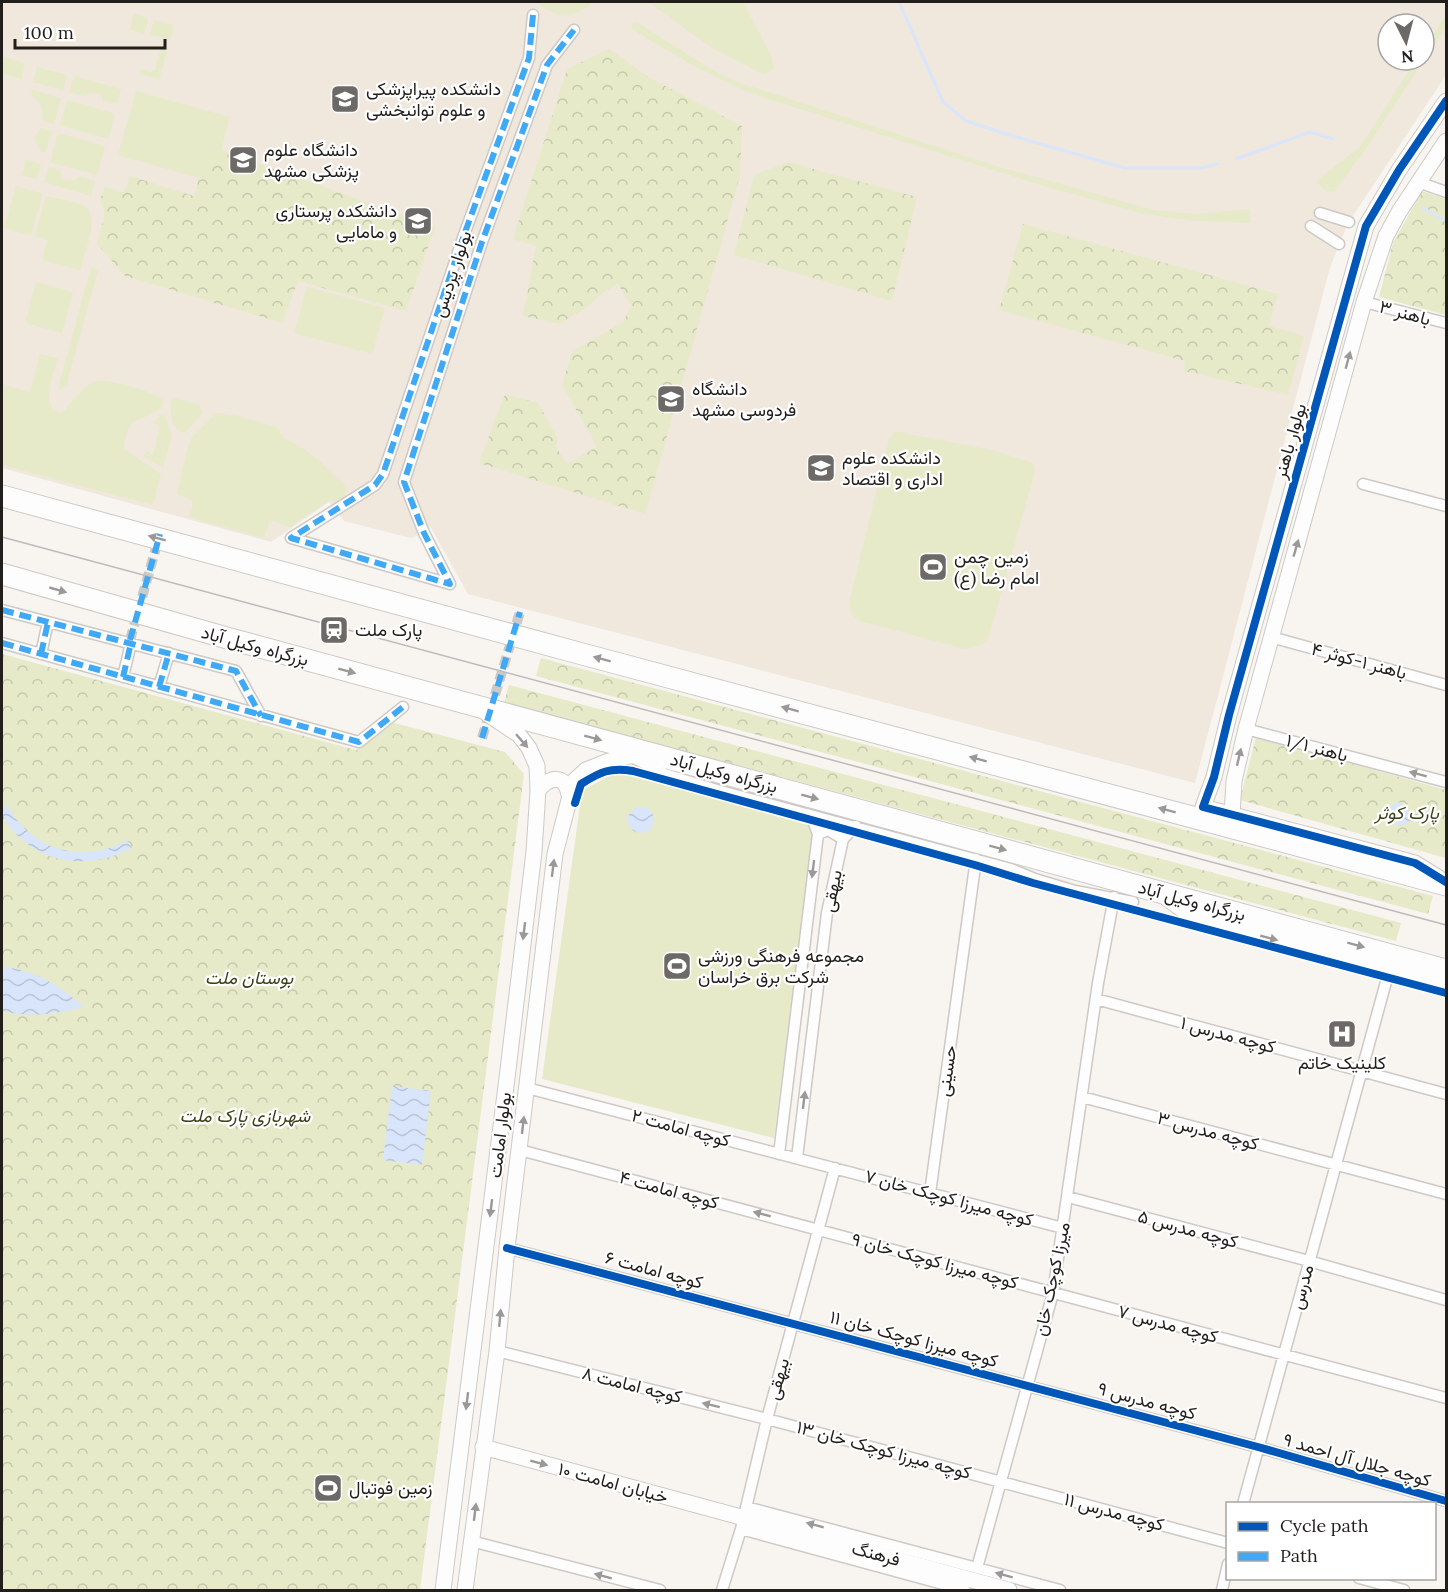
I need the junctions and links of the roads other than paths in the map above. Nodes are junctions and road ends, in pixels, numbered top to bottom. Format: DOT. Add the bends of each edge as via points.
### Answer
graph roads {
  1 [pos="534,15"];
  2 [pos="574,30"];
  3 [pos="1446,101"];
  4 [pos="1446,141"];
  5 [pos="1418,182"];
  6 [pos="1446,192"];
  7 [pos="1320,213"];
  8 [pos="1349,222"];
  9 [pos="1311,226"];
  10 [pos="1339,244"];
  11 [pos="1364,302"];
  12 [pos="1446,323"];
  13 [pos="1363,484"];
  14 [pos="2,496"];
  15 [pos="1446,506"];
  16 [pos="2,574"];
  17 [pos="1268,577"];
  18 [pos="1286,583"];
  19 [pos="2,610"];
  20 [pos="48,622"];
  21 [pos="1271,637"];
  22 [pos="2,643"];
  23 [pos="131,643"];
  24 [pos="169,653"];
  25 [pos="41,654"];
  26 [pos="123,677"];
  27 [pos="1446,685"];
  28 [pos="159,687"];
  29 [pos="476,706"];
  30 [pos="403,707"];
  31 [pos="261,716"];
  32 [pos="1246,729"];
  33 [pos="653,754"];
  34 [pos="630,756"];
  35 [pos="1214,777"];
  36 [pos="1234,781"];
  37 [pos="1446,782"];
  38 [pos="538,790"];
  39 [pos="569,795"];
  40 [pos="807,814"];
  41 [pos="1232,814"];
  42 [pos="856,826"];
  43 [pos="818,834"];
  44 [pos="1293,837"];
  45 [pos="843,838"];
  46 [pos="976,860"];
  47 [pos="1446,884"];
  48 [pos="1158,892"];
  49 [pos="1114,897"];
  50 [pos="1133,902"];
  51 [pos="1446,970"];
  52 [pos="1389,971"];
  53 [pos="1446,985"];
  54 [pos="1096,999"];
  55 [pos="796,1014"];
  56 [pos="814,1017"];
  57 [pos="1360,1071"];
  58 [pos="527,1088"];
  59 [pos="1446,1094"];
  60 [pos="1082,1097"];
  61 [pos="520,1150"];
  62 [pos="779,1154"];
  63 [pos="797,1158"];
  64 [pos="1335,1164"];
  65 [pos="835,1168"];
  66 [pos="930,1193"];
  67 [pos="1446,1194"];
  68 [pos="1068,1197"];
  69 [pos="1063,1228"];
  70 [pos="818,1230"];
  71 [pos="507,1248"];
  72 [pos="1309,1261"];
  73 [pos="1053,1293"];
  74 [pos="1446,1300"];
  75 [pos="794,1322"];
  76 [pos="497,1351"];
  77 [pos="1283,1355"];
  78 [pos="1027,1385"];
  79 [pos="1446,1398"];
  80 [pos="767,1419"];
  81 [pos="483,1447"];
  82 [pos="1258,1447"];
  83 [pos="1000,1482"];
  84 [pos="1243,1502"];
  85 [pos="1446,1502"];
  86 [pos="743,1518"];
  87 [pos="471,1541"];
  88 [pos="1226,1543"];
  89 [pos="977,1568"];
  90 [pos="1226,1569"];
  91 [pos="1366,1580"];
  92 [pos="443,1590"];
  93 [pos="465,1590"];
  94 [pos="660,1590"];
  95 [pos="722,1590"];
  96 [pos="965,1590"];
  97 [pos="1009,1590"];
  98 [pos="1060,1590"];
  99 [pos="1222,1590"];
  100 [pos="1404,1590"];
  1 -- 2 [label="street, بولوار پردیس" via="529,58 383,474 375,485 291,538 450,584 404,482 482,242 547,65"];
  3 -- 17 [label="main road, بولوار باهنر" via="1366,226"];
  4 -- 5 [label="main road, بولوار باهنر"];
  5 -- 6 [label="street"];
  5 -- 11 [label="main road, بولوار باهنر" via="1386,236"];
  7 -- 8 [label="street"];
  9 -- 10 [label="street"];
  11 -- 12 [label="street, باهنر ۳"];
  18 -- 11 [label="main road, بولوار باهنر, one-way"];
  13 -- 15 [label="street"];
  44 -- 14 [label="highway, one-way"];
  16 -- 29 [label="highway, بزرگراه وکیل آباد, one-way"];
  17 -- 18 [label="main road"];
  17 -- 35 [label="main road, بولوار باهنر"];
  18 -- 21 [label="main road, بولوار باهنر"];
  19 -- 20 [label="street"];
  20 -- 23 [label="street"];
  20 -- 25 [label="street"];
  21 -- 27 [label="street, باهنر ۱-کوثر ۴"];
  21 -- 32 [label="main road, بولوار باهنر"];
  22 -- 25 [label="street"];
  23 -- 24 [label="street"];
  23 -- 26 [label="street"];
  24 -- 28 [label="street"];
  24 -- 31 [label="street" via="236,670"];
  25 -- 26 [label="street"];
  26 -- 28 [label="street"];
  28 -- 31 [label="street"];
  29 -- 33 [label="highway, بزرگراه وکیل آباد, one-way"];
  29 -- 38 [label="main road, بولوار امامت, one-way" via="519,735 529,748 537,766"];
  30 -- 31 [label="street" via="359,742"];
  36 -- 32 [label="main road, بولوار باهنر, one-way"];
  37 -- 32 [label="street, باهنر ۱/۱, one-way"];
  33 -- 34 [label="main road, بولوار امامت"];
  33 -- 48 [label="highway, بزرگراه وکیل آباد, one-way"];
  34 -- 39 [label="main road, بولوار امامت" via="586,770 574,780"];
  34 -- 40 [label="street" via="665,774"];
  35 -- 36 [label="main road" via="1225,783"];
  35 -- 41 [label="main road, بولوار باهنر" via="1203,807"];
  36 -- 41 [label="main road, بولوار باهنر"];
  38 -- 39 [label="main road" via="548,781 557,780 567,785"];
  38 -- 92 [label="main road, بولوار امامت, one-way" via="534,852"];
  58 -- 39 [label="main road, بولوار امامت, one-way" via="555,854"];
  40 -- 42 [label="street"];
  40 -- 43 [label="street"];
  41 -- 44 [label="main road"];
  42 -- 45 [label="street"];
  42 -- 46 [label="street"];
  43 -- 45 [label="street" via="828,830"];
  43 -- 55 [label="street, one-way"];
  44 -- 47 [label="highway"];
  45 -- 56 [label="street, بیهقی" via="827,913"];
  46 -- 49 [label="street" via="1075,891"];
  46 -- 66 [label="street, حسینی"];
  48 -- 51 [label="highway, بزرگراه وکیل آباد, one-way"];
  48 -- 52 [label="main road, one-way" via="1192,917"];
  49 -- 50 [label="street"];
  49 -- 54 [label="street, میرزا کوچک خان"];
  52 -- 53 [label="main road"];
  52 -- 57 [label="street, مدرس"];
  54 -- 57 [label="street, کوچه مدرس ۱"];
  54 -- 60 [label="street, میرزا کوچک خان"];
  55 -- 56 [label="street"];
  55 -- 62 [label="street"];
  63 -- 56 [label="street, بیهقی, one-way"];
  57 -- 59 [label="street, کوچه مدرس ۱"];
  57 -- 64 [label="street, مدرس"];
  61 -- 58 [label="main road, بولوار امامت, one-way"];
  58 -- 62 [label="street, کوچه امامت ۲"];
  60 -- 64 [label="street, کوچه مدرس ۳"];
  60 -- 68 [label="street, میرزا کوچک خان"];
  70 -- 61 [label="street, کوچه امامت ۴, one-way"];
  61 -- 71 [label="main road, بولوار امامت"];
  62 -- 63 [label="street, کوچه امامت ۲"];
  63 -- 65 [label="street, کوچه امامت ۲"];
  64 -- 67 [label="street, کوچه مدرس ۳"];
  64 -- 72 [label="street, مدرس"];
  65 -- 66 [label="street, کوچه میرزا کوچک خان ۷"];
  65 -- 70 [label="street, بیهقی"];
  66 -- 69 [label="street, کوچه میرزا کوچک خان ۷"];
  68 -- 69 [label="street, میرزا کوچک خان"];
  68 -- 72 [label="street, کوچه مدرس ۵"];
  69 -- 73 [label="street, میرزا کوچک خان"];
  70 -- 73 [label="street, کوچه میرزا کوچک خان ۹"];
  70 -- 75 [label="street, بیهقی"];
  71 -- 75 [label="street, کوچه امامت ۶"];
  76 -- 71 [label="main road, بولوار امامت, one-way"];
  72 -- 74 [label="street, کوچه مدرس ۵"];
  72 -- 77 [label="street, مدرس"];
  73 -- 77 [label="street, کوچه مدرس ۷"];
  73 -- 78 [label="street, میرزا کوچک خان"];
  75 -- 78 [label="street, کوچه میرزا کوچک خان ۱۱"];
  75 -- 80 [label="street, بیهقی"];
  80 -- 76 [label="street, کوچه امامت ۸, one-way"];
  76 -- 81 [label="main road, بولوار امامت"];
  77 -- 79 [label="street, کوچه مدرس ۷"];
  77 -- 82 [label="street, مدرس"];
  78 -- 82 [label="street, کوچه مدرس ۹"];
  78 -- 83 [label="street, میرزا کوچک خان"];
  80 -- 83 [label="street, کوچه میرزا کوچک خان ۱۳"];
  80 -- 86 [label="street, بیهقی"];
  81 -- 86 [label="main road, خیابان امامت ۱۰, one-way"];
  87 -- 81 [label="main road, بولوار امامت, one-way"];
  82 -- 84 [label="street, مدرس"];
  82 -- 85 [label="street, کوچه جلال آل احمد ۹"];
  83 -- 88 [label="street, کوچه مدرس ۱۱"];
  83 -- 89 [label="street, میرزا کوچک خان"];
  89 -- 86 [label="street, one-way"];
  86 -- 95 [label="street, بیهقی"];
  86 -- 96 [label="street"];
  86 -- 97 [label="main road, فرهنگ"];
  87 -- 93 [label="main road, بولوار امامت"];
  94 -- 87 [label="street, one-way"];
  98 -- 89 [label="street, one-way"];
  90 -- 99 [label="street"];
  91 -- 100 [label="street"];
}
